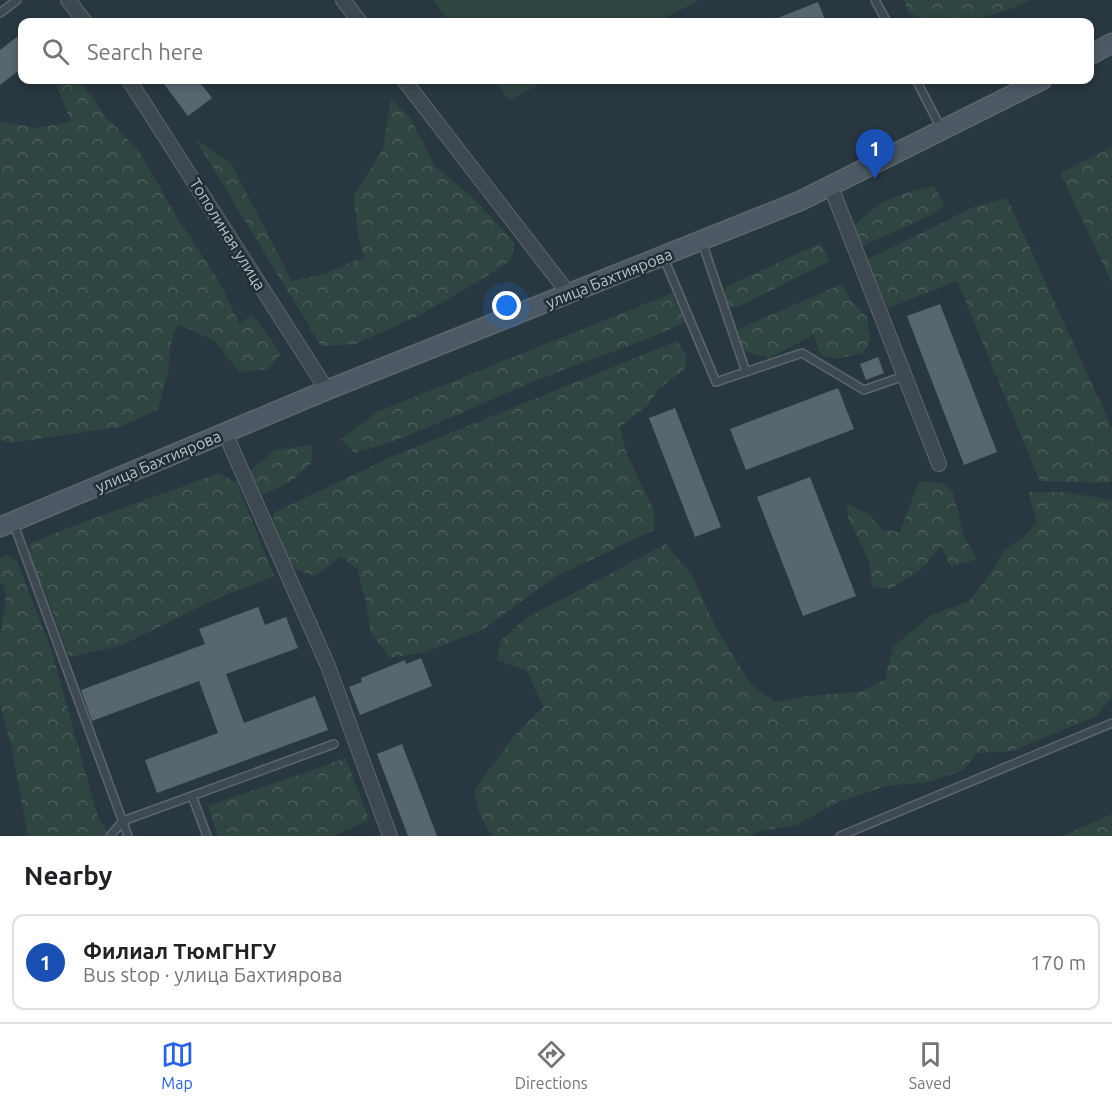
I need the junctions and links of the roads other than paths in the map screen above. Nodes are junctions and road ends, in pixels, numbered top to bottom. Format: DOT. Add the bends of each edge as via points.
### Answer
graph roads {
  1 [pos="17,0"];
  2 [pos="68,0"];
  3 [pos="343,0"];
  4 [pos="875,0"];
  5 [pos="0,13"];
  6 [pos="82,18"];
  7 [pos="357,18"];
  8 [pos="885,18"];
  9 [pos="1112,44"];
  10 [pos="1094,53"];
  11 [pos="132,84"];
  12 [pos="407,84"];
  13 [pos="918,84"];
  14 [pos="1034,84"];
  15 [pos="943,131"];
  16 [pos="831,187"];
  17 [pos="702,242"];
  18 [pos="663,256"];
  19 [pos="569,294"];
  20 [pos="746,372"];
  21 [pos="904,376"];
  22 [pos="327,390"];
  23 [pos="225,433"];
  24 [pos="939,464"];
  25 [pos="6,524"];
  26 [pos="1112,723"];
  27 [pos="334,744"];
  28 [pos="192,796"];
  29 [pos="123,821"];
  30 [pos="110,836"];
  31 [pos="128,836"];
  32 [pos="207,836"];
  33 [pos="390,836"];
  34 [pos="840,836"];
  1 -- 5 [label="lane"];
  2 -- 6 [label="street"];
  3 -- 7 [label="street"];
  4 -- 8 [label="lane"];
  9 -- 10 [label="main road"];
  11 -- 22 [label="street, Тополиная улица"];
  12 -- 19 [label="street"];
  13 -- 15 [label="lane"];
  14 -- 15 [label="main road, улица Бахтиярова"];
  15 -- 16 [label="main road, улица Бахтиярова"];
  16 -- 17 [label="main road, улица Бахтиярова"];
  16 -- 21 [label="street"];
  17 -- 18 [label="main road, улица Бахтиярова"];
  17 -- 20 [label="lane"];
  18 -- 19 [label="main road, улица Бахтиярова"];
  18 -- 20 [label="lane" via="716,382"];
  19 -- 22 [label="main road, улица Бахтиярова"];
  20 -- 21 [label="lane" via="802,352 864,390"];
  21 -- 24 [label="street"];
  22 -- 23 [label="main road, улица Бахтиярова"];
  23 -- 25 [label="main road, улица Бахтиярова"];
  23 -- 33 [label="street" via="328,666"];
  25 -- 29 [label="lane"];
  26 -- 34 [label="lane"];
  27 -- 28 [label="lane"];
  28 -- 29 [label="lane"];
  28 -- 32 [label="lane"];
  29 -- 30 [label="lane"];
  29 -- 31 [label="lane"];
}
